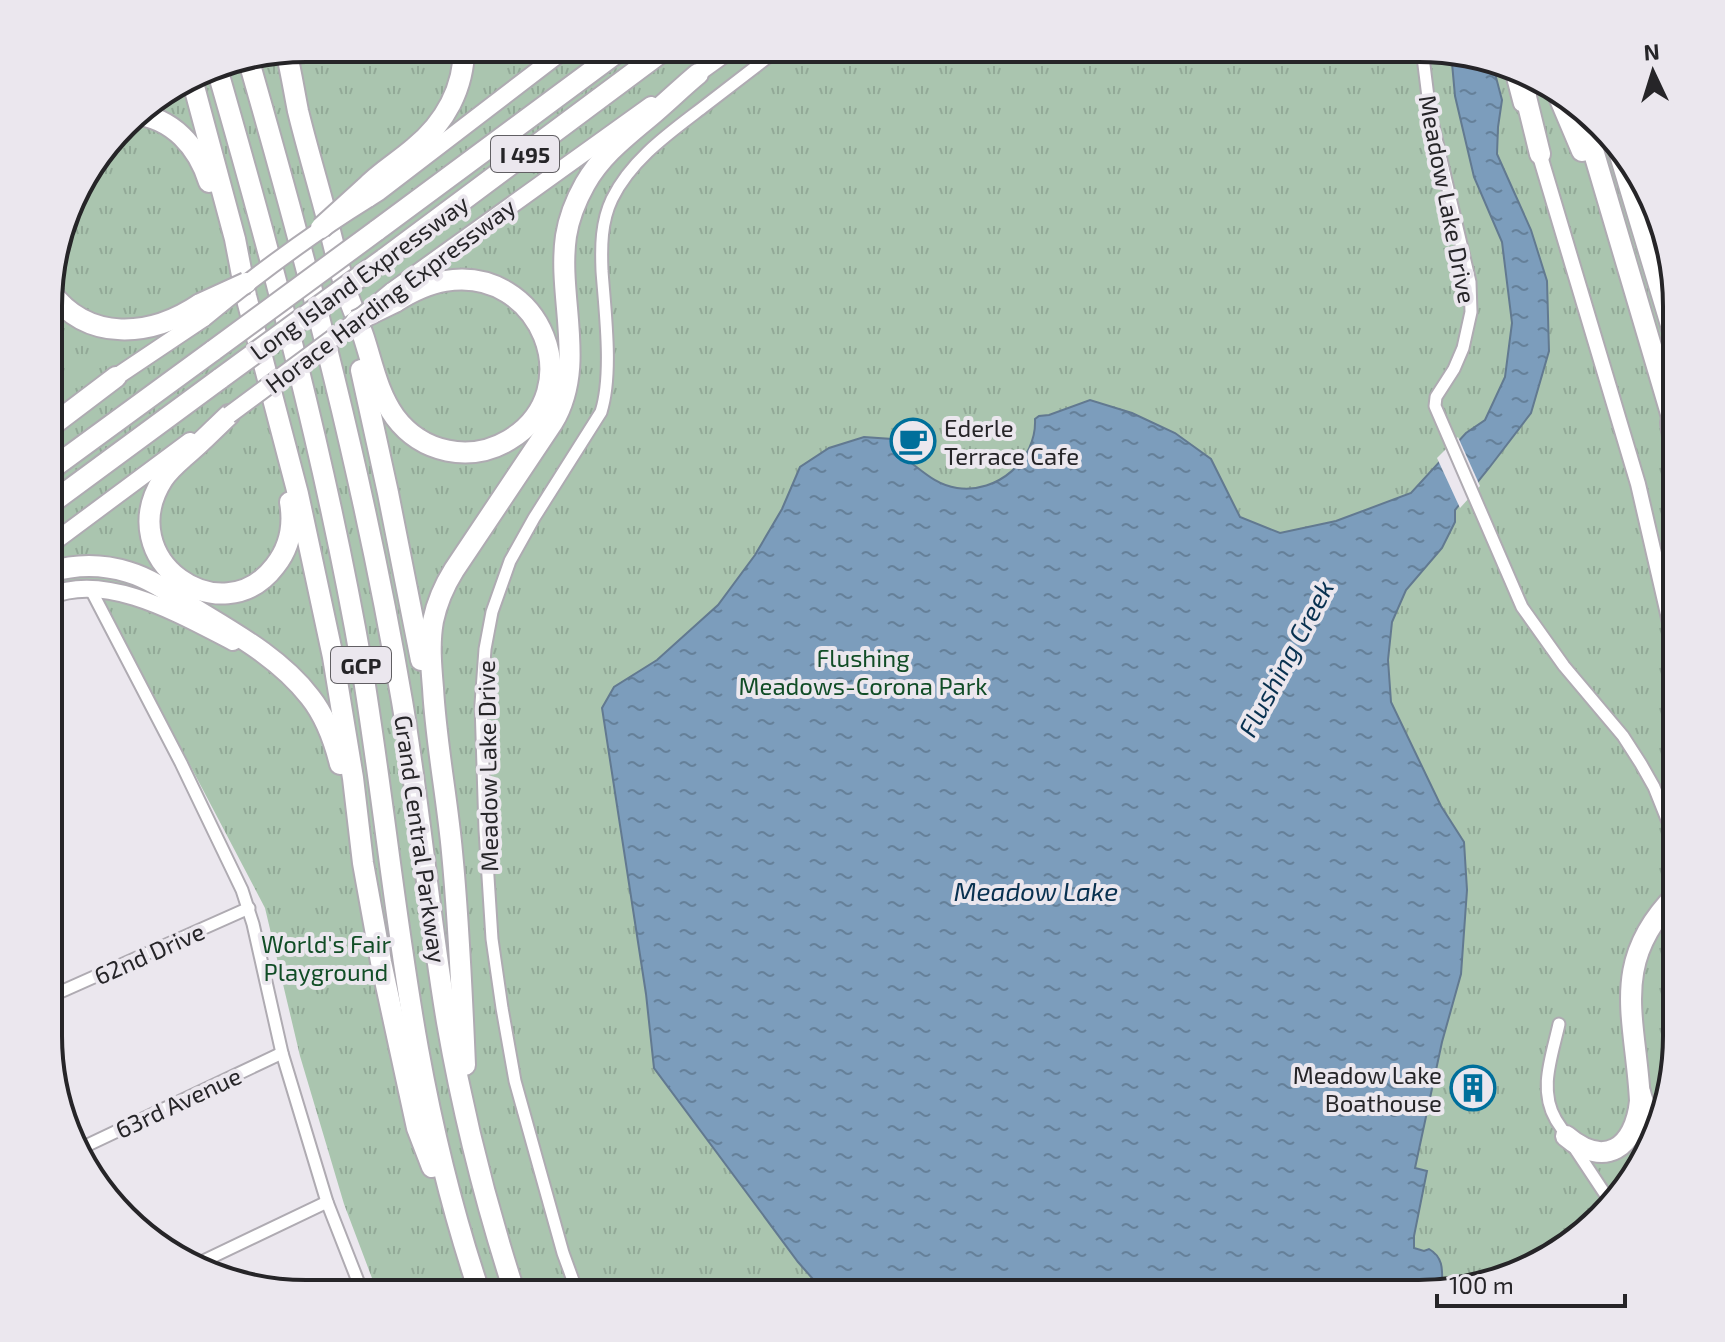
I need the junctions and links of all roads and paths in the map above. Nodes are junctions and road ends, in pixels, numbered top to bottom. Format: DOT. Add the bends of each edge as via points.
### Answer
graph roads {
  1 [pos="463,62"];
  2 [pos="548,62"];
  3 [pos="604,62"];
  4 [pos="648,62"];
  5 [pos="714,62"];
  6 [pos="761,62"];
  7 [pos="288,63"];
  8 [pos="1424,63"];
  9 [pos="279,64"];
  10 [pos="251,68"];
  11 [pos="698,74"];
  12 [pos="219,78"];
  13 [pos="1516,82"];
  14 [pos="1526,88"];
  15 [pos="195,90"];
  16 [pos="1565,110"];
  17 [pos="298,111"];
  18 [pos="150,118"];
  19 [pos="1587,129"];
  20 [pos="1540,154"];
  21 [pos="1627,179"];
  22 [pos="366,194"];
  23 [pos="321,228"];
  24 [pos="1625,255"];
  25 [pos="246,290"];
  26 [pos="347,292"];
  27 [pos="393,296"];
  28 [pos="1662,296"];
  29 [pos="62,305"];
  30 [pos="202,311"];
  31 [pos="356,321"];
  32 [pos="116,377"];
  33 [pos="1663,385"];
  34 [pos="273,403"];
  35 [pos="62,409"];
  36 [pos="229,415"];
  37 [pos="62,418"];
  38 [pos="62,461"];
  39 [pos="62,495"];
  40 [pos="62,536"];
  41 [pos="62,570"];
  42 [pos="90,588"];
  43 [pos="1663,591"];
  44 [pos="62,592"];
  45 [pos="290,674"];
  46 [pos="435,719"];
  47 [pos="1662,808"];
  48 [pos="363,863"];
  49 [pos="249,908"];
  50 [pos="1662,911"];
  51 [pos="63,991"];
  52 [pos="1559,1024"];
  53 [pos="282,1053"];
  54 [pos="1640,1092"];
  55 [pos="1650,1114"];
  56 [pos="469,1130"];
  57 [pos="1566,1136"];
  58 [pos="88,1145"];
  59 [pos="1605,1194"];
  60 [pos="327,1202"];
  61 [pos="208,1259"];
  62 [pos="473,1272"];
  63 [pos="357,1279"];
  64 [pos="475,1279"];
  65 [pos="511,1279"];
  66 [pos="573,1279"];
  1 -- 22 [label="highway" via="443,117 371,182"];
  2 -- 22 [label="main road" via="379,192"];
  3 -- 38 [label="highway, Long Island Expressway / I 495, bridge"];
  4 -- 39 [label="highway, Long Island Expressway / I 495, bridge"];
  5 -- 11 [label="main road, Horace Harding Expressway"];
  6 -- 66 [label="street, Meadow Lake Drive" via="644,155 611,201 601,245 605,399 510,561 485,649 481,704 492,939 515,1081"];
  7 -- 17 [label="highway"];
  8 -- 47 [label="street, Meadow Lake Drive" via="1430,113 1470,282 1471,312 1463,348 1435,406 1522,607 1623,736"];
  9 -- 17 [label="highway"];
  10 -- 56 [label="highway, Grand Central Parkway / GCP" via="368,521 402,702 446,1018"];
  11 -- 27 [label="main road, Horace Harding Expressway"];
  11 -- 46 [label="highway" via="611,148 576,202 565,246 565,394 553,422 439,599 430,646"];
  12 -- 62 [label="highway, Grand Central Parkway / GCP" via="297,366 340,555 421,1064"];
  13 -- 20 [label="street"];
  14 -- 20 [label="highway"];
  15 -- 25 [label="highway"];
  16 -- 24 [label="highway"];
  17 -- 26 [label="highway"];
  18 -- 25 [label="highway" via="166,123 198,156"];
  19 -- 24 [label="highway"];
  20 -- 43 [label="street" via="1638,484"];
  21 -- 28 [label="highway"];
  22 -- 23 [label="highway, bridge"];
  23 -- 25 [label="main road, bridge"];
  24 -- 33 [label="highway"];
  25 -- 30 [label="highway, bridge"];
  25 -- 34 [label="highway"];
  26 -- 27 [label="highway" via="381,393 413,436 444,450 466,452 498,445 526,426 544,400 550,370 541,328 520,300 489,283 455,279"];
  26 -- 46 [label="highway"];
  27 -- 31 [label="highway, bridge"];
  29 -- 30 [label="highway" via="95,325 119,330"];
  30 -- 32 [label="main road"];
  31 -- 36 [label="main road, Horace Harding Expressway, bridge"];
  32 -- 35 [label="main road"];
  32 -- 37 [label="highway"];
  34 -- 36 [label="highway" via="291,511 288,543 263,578 219,593 171,574 153,545 149,521 158,487 169,470"];
  34 -- 48 [label="highway" via="333,657"];
  36 -- 40 [label="main road, Horace Harding Expressway"];
  41 -- 45 [label="highway" via="86,565 140,576 244,639"];
  42 -- 44 [label="main road"];
  42 -- 45 [label="main road" via="118,592 168,611"];
  42 -- 49 [label="street"];
  45 -- 48 [label="highway" via="330,732"];
  46 -- 56 [label="highway" via="455,885"];
  48 -- 62 [label="highway" via="417,1128"];
  49 -- 51 [label="street, 62nd Drive"];
  49 -- 53 [label="street"];
  50 -- 54 [label="highway" via="1637,958 1631,982"];
  52 -- 57 [label="street" via="1546,1092 1551,1113"];
  53 -- 58 [label="street, 63rd Avenue"];
  53 -- 60 [label="street"];
  54 -- 55 [label="highway"];
  54 -- 57 [label="highway" via="1632,1130 1614,1149 1587,1150"];
  56 -- 65 [label="highway, Grand Central Parkway / GCP"];
  57 -- 59 [label="street"];
  60 -- 61 [label="street"];
  60 -- 63 [label="street"];
  62 -- 64 [label="highway, Grand Central Parkway / GCP"];
}
